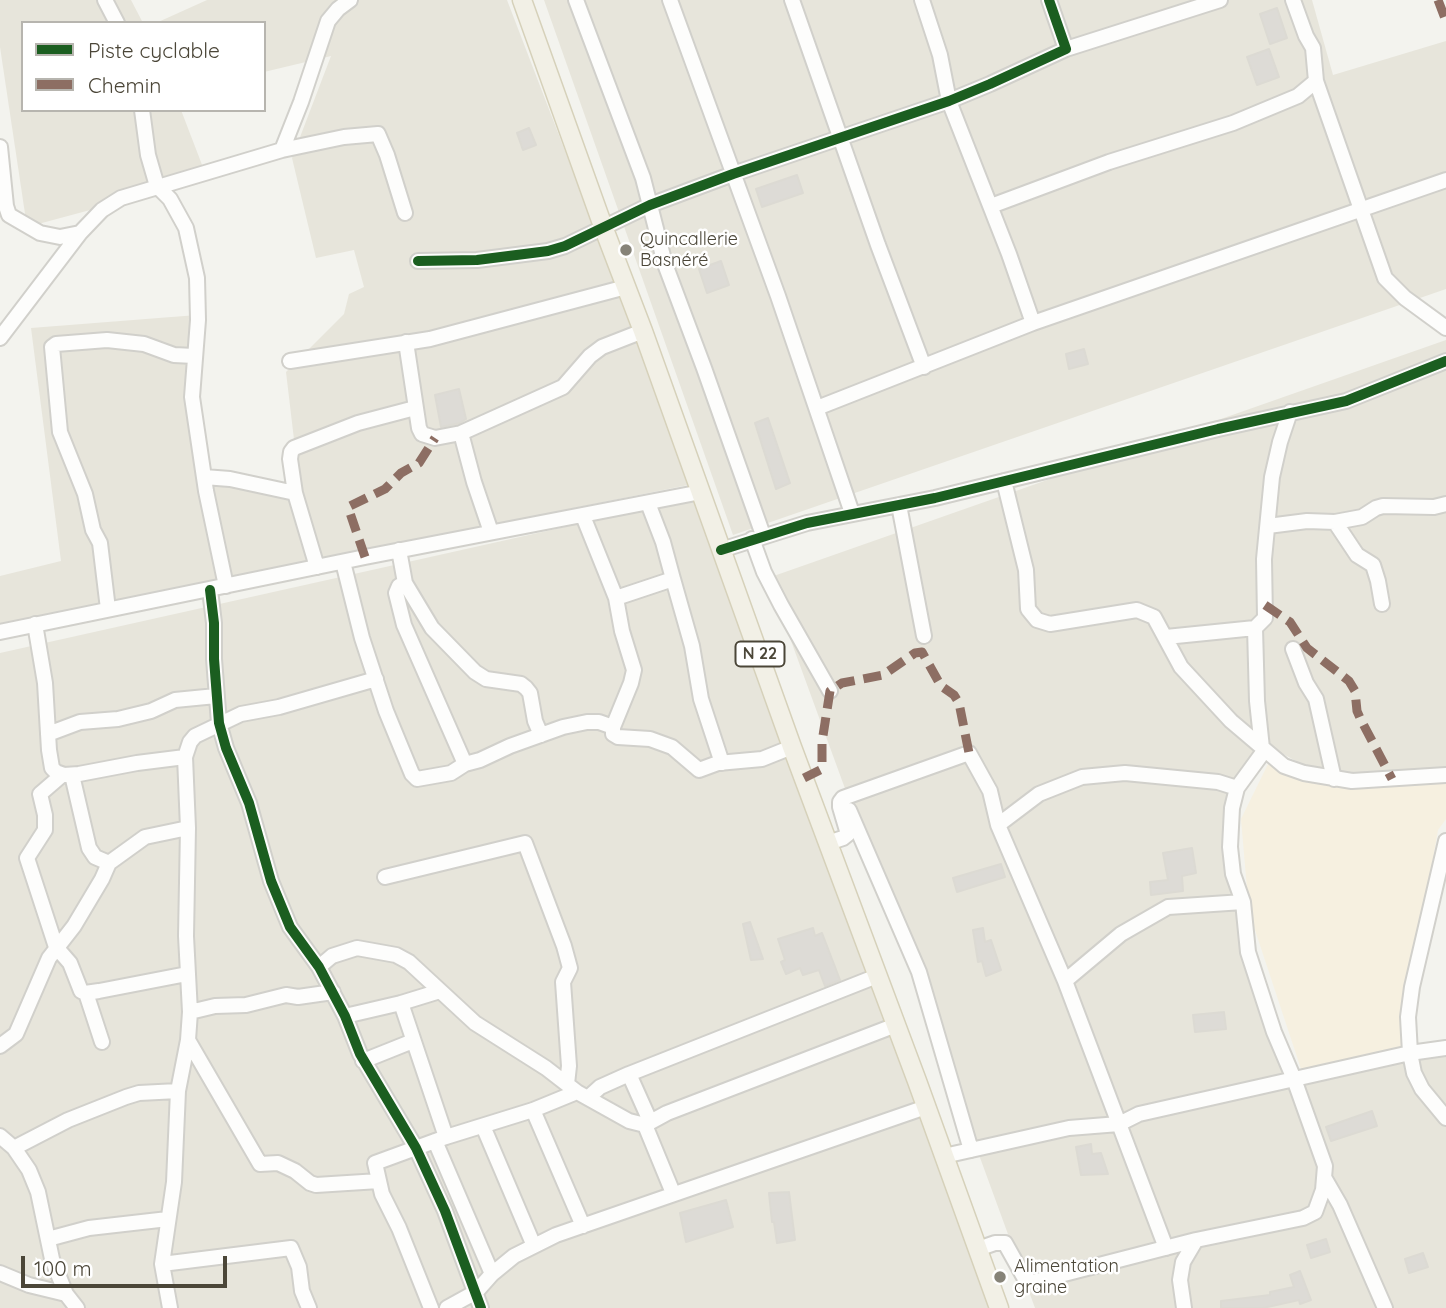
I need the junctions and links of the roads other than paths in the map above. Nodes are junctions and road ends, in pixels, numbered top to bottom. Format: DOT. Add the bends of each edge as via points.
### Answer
graph roads {
  1 [pos="105,0"];
  2 [pos="350,0"];
  3 [pos="522,0"];
  4 [pos="576,0"];
  5 [pos="670,0"];
  6 [pos="792,0"];
  7 [pos="922,0"];
  8 [pos="1049,0"];
  9 [pos="1220,0"];
  10 [pos="1293,0"];
  11 [pos="1179,7"];
  12 [pos="116,21"];
  13 [pos="1066,49"];
  14 [pos="1316,81"];
  15 [pos="949,101"];
  16 [pos="142,112"];
  17 [pos="839,138"];
  18 [pos="0,147"];
  19 [pos="282,150"];
  20 [pos="733,174"];
  21 [pos="1446,180"];
  22 [pos="157,186"];
  23 [pos="650,205"];
  24 [pos="991,206"];
  25 [pos="1360,209"];
  26 [pos="405,213"];
  27 [pos="604,229"];
  28 [pos="80,233"];
  29 [pos="418,261"];
  30 [pos="626,287"];
  31 [pos="1033,323"];
  32 [pos="1446,328"];
  33 [pos="643,331"];
  34 [pos="0,338"];
  35 [pos="406,342"];
  36 [pos="194,356"];
  37 [pos="290,360"];
  38 [pos="1446,361"];
  39 [pos="924,367"];
  40 [pos="415,408"];
  41 [pos="817,408"];
  42 [pos="1290,412"];
  43 [pos="461,433"];
  44 [pos="204,477"];
  45 [pos="1004,481"];
  46 [pos="701,492"];
  47 [pos="295,494"];
  48 [pos="648,503"];
  49 [pos="1446,504"];
  50 [pos="899,505"];
  51 [pos="852,513"];
  52 [pos="583,516"];
  53 [pos="1335,522"];
  54 [pos="1268,526"];
  55 [pos="491,532"];
  56 [pos="757,537"];
  57 [pos="399,550"];
  58 [pos="721,550"];
  59 [pos="344,562"];
  60 [pos="317,567"];
  61 [pos="673,579"];
  62 [pos="405,583"];
  63 [pos="226,586"];
  64 [pos="211,590"];
  65 [pos="616,598"];
  66 [pos="1382,604"];
  67 [pos="108,609"];
  68 [pos="35,624"];
  69 [pos="1255,628"];
  70 [pos="0,632"];
  71 [pos="924,636"];
  72 [pos="1166,637"];
  73 [pos="1293,649"];
  74 [pos="376,679"];
  75 [pos="830,691"];
  76 [pos="216,696"];
  77 [pos="219,723"];
  78 [pos="613,727"];
  79 [pos="48,734"];
  80 [pos="541,735"];
  81 [pos="792,747"];
  82 [pos="1263,749"];
  83 [pos="185,757"];
  84 [pos="722,763"];
  85 [pos="465,764"];
  86 [pos="67,775"];
  87 [pos="1446,775"];
  88 [pos="1335,779"];
  89 [pos="1237,788"];
  90 [pos="844,798"];
  91 [pos="998,825"];
  92 [pos="188,828"];
  93 [pos="1446,841"];
  94 [pos="828,843"];
  95 [pos="109,863"];
  96 [pos="386,877"];
  97 [pos="1243,902"];
  98 [pos="56,947"];
  99 [pos="319,967"];
  100 [pos="187,974"];
  101 [pos="877,976"];
  102 [pos="1065,982"];
  103 [pos="440,991"];
  104 [pos="333,992"];
  105 [pos="86,993"];
  106 [pos="401,1003"];
  107 [pos="190,1012"];
  108 [pos="345,1016"];
  109 [pos="896,1025"];
  110 [pos="188,1040"];
  111 [pos="413,1041"];
  112 [pos="102,1042"];
  113 [pos="0,1046"];
  114 [pos="1446,1048"];
  115 [pos="1410,1053"];
  116 [pos="363,1061"];
  117 [pos="629,1074"];
  118 [pos="1294,1079"];
  119 [pos="177,1091"];
  120 [pos="578,1091"];
  121 [pos="926,1107"];
  122 [pos="533,1110"];
  123 [pos="1446,1118"];
  124 [pos="647,1123"];
  125 [pos="1119,1124"];
  126 [pos="483,1126"];
  127 [pos="0,1136"];
  128 [pos="441,1139"];
  129 [pos="416,1147"];
  130 [pos="14,1148"];
  131 [pos="971,1150"];
  132 [pos="944,1156"];
  133 [pos="1325,1179"];
  134 [pos="379,1181"];
  135 [pos="673,1193"];
  136 [pos="168,1219"];
  137 [pos="583,1226"];
  138 [pos="48,1239"];
  139 [pos="1196,1240"];
  140 [pos="534,1246"];
  141 [pos="1166,1248"];
  142 [pos="978,1250"];
  143 [pos="162,1264"];
  144 [pos="0,1273"];
  145 [pos="492,1274"];
  146 [pos="476,1292"];
  147 [pos="66,1294"];
  148 [pos="77,1308"];
  149 [pos="170,1308"];
  150 [pos="309,1308"];
  151 [pos="431,1308"];
  152 [pos="447,1308"];
  153 [pos="481,1308"];
  154 [pos="999,1308"];
  155 [pos="1184,1308"];
  156 [pos="1385,1308"];
  1 -- 12 [label="street"];
  2 -- 19 [label="street" via="328,21"];
  3 -- 27 [label="main road, N 22"];
  4 -- 23 [label="street"];
  5 -- 20 [label="street"];
  6 -- 17 [label="street"];
  7 -- 15 [label="street"];
  8 -- 13 [label="street"];
  9 -- 11 [label="street"];
  10 -- 14 [label="street" via="1315,58"];
  11 -- 13 [label="street"];
  13 -- 15 [label="street"];
  14 -- 24 [label="street" via="1298,96 1233,123"];
  14 -- 25 [label="street"];
  15 -- 17 [label="street"];
  15 -- 24 [label="street"];
  16 -- 22 [label="street"];
  17 -- 20 [label="street"];
  17 -- 39 [label="street"];
  18 -- 28 [label="street" via="9,215 52,237"];
  19 -- 22 [label="street"];
  19 -- 26 [label="street" via="378,134"];
  20 -- 23 [label="street"];
  20 -- 41 [label="street"];
  21 -- 25 [label="street"];
  22 -- 28 [label="street" via="111,204"];
  22 -- 36 [label="street" via="186,228 197,278"];
  23 -- 27 [label="street"];
  23 -- 56 [label="street" via="664,264 704,368"];
  24 -- 31 [label="street"];
  25 -- 31 [label="street"];
  25 -- 32 [label="street" via="1389,284"];
  27 -- 29 [label="street" via="548,251 477,260"];
  27 -- 30 [label="main road, N 22"];
  28 -- 34 [label="street"];
  30 -- 33 [label="main road, N 22"];
  30 -- 35 [label="street"];
  31 -- 39 [label="street"];
  33 -- 43 [label="street" via="602,347 563,387"];
  33 -- 46 [label="main road, N 22"];
  35 -- 37 [label="street"];
  35 -- 40 [label="street"];
  36 -- 44 [label="street" via="192,397"];
  36 -- 67 [label="street" via="107,340 52,347 60,432 100,543"];
  38 -- 42 [label="street" via="1371,393"];
  39 -- 41 [label="street"];
  40 -- 43 [label="street" via="422,434 435,439"];
  40 -- 47 [label="street" via="358,423 293,449 290,466"];
  41 -- 51 [label="street"];
  42 -- 45 [label="street"];
  42 -- 54 [label="street" via="1275,460"];
  43 -- 55 [label="street"];
  44 -- 47 [label="street"];
  44 -- 63 [label="street"];
  45 -- 50 [label="street"];
  45 -- 72 [label="street" via="1026,570 1028,609 1037,620 1050,624 1137,610 1154,617"];
  46 -- 48 [label="street"];
  46 -- 58 [label="main road, N 22"];
  47 -- 60 [label="street"];
  48 -- 52 [label="street"];
  48 -- 61 [label="street"];
  49 -- 53 [label="street" via="1383,506 1362,517"];
  50 -- 51 [label="street"];
  50 -- 71 [label="street"];
  51 -- 56 [label="street"];
  52 -- 55 [label="street"];
  52 -- 65 [label="street"];
  53 -- 54 [label="street"];
  53 -- 66 [label="street" via="1357,555 1373,565"];
  54 -- 69 [label="street" via="1265,618"];
  55 -- 57 [label="street"];
  56 -- 58 [label="street"];
  56 -- 75 [label="street" via="764,572"];
  57 -- 59 [label="street"];
  57 -- 62 [label="street"];
  58 -- 81 [label="main road, N 22"];
  59 -- 60 [label="street"];
  59 -- 74 [label="street"];
  60 -- 63 [label="street"];
  61 -- 65 [label="street"];
  61 -- 84 [label="street" via="701,699"];
  62 -- 80 [label="street" via="432,628 475,672 488,681 513,682 526,688"];
  62 -- 85 [label="street" via="396,593 404,625"];
  63 -- 64 [label="street"];
  64 -- 67 [label="street"];
  64 -- 76 [label="street"];
  65 -- 78 [label="street" via="634,670"];
  67 -- 68 [label="street"];
  68 -- 70 [label="street"];
  68 -- 79 [label="street"];
  69 -- 72 [label="street"];
  69 -- 82 [label="street"];
  72 -- 82 [label="street" via="1181,667"];
  73 -- 88 [label="street" via="1316,699"];
  74 -- 77 [label="street"];
  74 -- 85 [label="street" via="414,776 426,779"];
  76 -- 77 [label="street"];
  76 -- 79 [label="street" via="175,700 151,711 80,723"];
  77 -- 83 [label="street" via="195,736"];
  77 -- 99 [label="street" via="271,881 290,927"];
  78 -- 80 [label="street" via="587,722"];
  78 -- 84 [label="street" via="618,737 650,739 672,747 695,768"];
  79 -- 86 [label="street" via="52,768"];
  80 -- 85 [label="street"];
  81 -- 84 [label="street" via="752,761"];
  81 -- 94 [label="main road, N 22"];
  82 -- 88 [label="street" via="1284,766"];
  82 -- 89 [label="street"];
  83 -- 86 [label="street"];
  83 -- 92 [label="street"];
  86 -- 95 [label="street" via="89,848 95,857"];
  86 -- 98 [label="street" via="40,794 45,830 27,856"];
  87 -- 88 [label="street"];
  89 -- 91 [label="street" via="1125,773 1082,777 1039,794"];
  89 -- 97 [label="street" via="1230,847"];
  90 -- 91 [label="street" via="970,752 990,790"];
  90 -- 94 [label="street" via="839,807 848,834"];
  90 -- 131 [label="street" via="919,972"];
  91 -- 102 [label="street"];
  92 -- 95 [label="street" via="145,837"];
  92 -- 100 [label="street"];
  93 -- 115 [label="street" via="1409,999"];
  94 -- 101 [label="main road, N 22"];
  95 -- 98 [label="street" via="74,926"];
  96 -- 120 [label="street" via="525,843 570,968 563,982 569,1066"];
  97 -- 102 [label="street" via="1168,907 1121,934"];
  97 -- 118 [label="street" via="1248,952"];
  98 -- 105 [label="street" via="70,962"];
  98 -- 113 [label="street" via="19,1029"];
  99 -- 103 [label="street" via="345,951 375,950 408,962"];
  99 -- 104 [label="street"];
  100 -- 105 [label="street"];
  100 -- 107 [label="street"];
  101 -- 109 [label="main road, N 22"];
  101 -- 117 [label="street"];
  102 -- 125 [label="street"];
  103 -- 106 [label="street"];
  103 -- 120 [label="street" via="475,1023"];
  104 -- 107 [label="street" via="286,995"];
  104 -- 108 [label="street"];
  105 -- 112 [label="street"];
  106 -- 108 [label="street"];
  106 -- 111 [label="street"];
  107 -- 110 [label="street"];
  108 -- 116 [label="street"];
  109 -- 121 [label="main road, N 22"];
  109 -- 124 [label="street"];
  110 -- 119 [label="street"];
  110 -- 134 [label="street" via="260,1164 278,1163 316,1185"];
  111 -- 116 [label="street"];
  111 -- 128 [label="street"];
  114 -- 115 [label="street"];
  115 -- 118 [label="street"];
  115 -- 123 [label="street" via="1422,1089"];
  116 -- 129 [label="street"];
  117 -- 120 [label="street"];
  117 -- 124 [label="street"];
  118 -- 125 [label="street" via="1139,1114"];
  118 -- 133 [label="street" via="1325,1166"];
  119 -- 130 [label="street" via="126,1097"];
  119 -- 136 [label="street"];
  120 -- 122 [label="street"];
  120 -- 124 [label="street" via="629,1121"];
  121 -- 132 [label="main road, N 22"];
  121 -- 135 [label="street"];
  122 -- 126 [label="street"];
  122 -- 137 [label="street"];
  124 -- 135 [label="street"];
  125 -- 131 [label="street" via="1069,1128"];
  125 -- 141 [label="street"];
  126 -- 128 [label="street"];
  126 -- 140 [label="street"];
  127 -- 130 [label="street"];
  128 -- 129 [label="street"];
  128 -- 145 [label="street"];
  129 -- 134 [label="street" via="376,1163"];
  129 -- 146 [label="street"];
  130 -- 138 [label="street" via="38,1192"];
  131 -- 132 [label="street"];
  132 -- 142 [label="main road, N 22"];
  133 -- 139 [label="street" via="1321,1202 1303,1218"];
  133 -- 156 [label="street"];
  134 -- 151 [label="street"];
  135 -- 137 [label="street"];
  136 -- 138 [label="street" via="89,1228"];
  136 -- 143 [label="street"];
  137 -- 140 [label="street"];
  138 -- 147 [label="street"];
  139 -- 141 [label="street"];
  139 -- 155 [label="street" via="1183,1262"];
  140 -- 145 [label="street"];
  141 -- 142 [label="street" via="1033,1282 1024,1277 1005,1243"];
  142 -- 154 [label="main road, N 22"];
  143 -- 149 [label="street"];
  143 -- 150 [label="street" via="291,1248"];
  144 -- 147 [label="street"];
  145 -- 146 [label="street"];
  146 -- 152 [label="street"];
  146 -- 153 [label="street"];
  147 -- 148 [label="street"];
}
